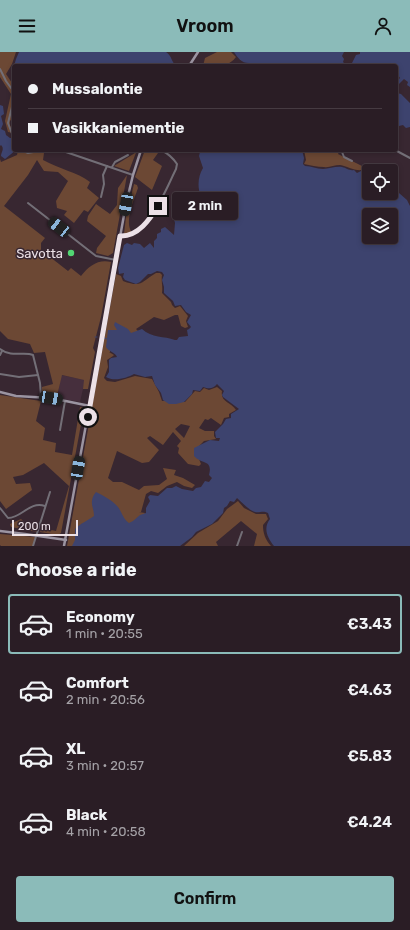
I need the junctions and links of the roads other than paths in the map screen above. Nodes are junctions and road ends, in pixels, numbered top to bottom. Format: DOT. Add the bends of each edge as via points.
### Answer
graph roads {
  1 [pos="198,52"];
  2 [pos="190,64"];
  3 [pos="0,69"];
  4 [pos="12,89"];
  5 [pos="12,107"];
  6 [pos="12,135"];
  7 [pos="66,152"];
  8 [pos="140,152"];
  9 [pos="164,152"];
  10 [pos="342,152"];
  11 [pos="398,152"];
  12 [pos="128,155"];
  13 [pos="410,158"];
  14 [pos="352,161"];
  15 [pos="107,166"];
  16 [pos="112,168"];
  17 [pos="133,175"];
  18 [pos="101,197"];
  19 [pos="28,203"];
  20 [pos="120,236"];
  21 [pos="116,260"];
  22 [pos="1,350"];
  23 [pos="0,355"];
  24 [pos="0,374"];
  25 [pos="38,375"];
  26 [pos="0,392"];
  27 [pos="41,397"];
  28 [pos="65,401"];
  29 [pos="90,406"];
  30 [pos="60,430"];
  31 [pos="50,492"];
  32 [pos="45,506"];
  33 [pos="0,508"];
  34 [pos="0,532"];
  35 [pos="242,532"];
  36 [pos="37,536"];
  37 [pos="66,540"];
  38 [pos="33,546"];
  39 [pos="64,546"];
  40 [pos="237,546"];
  1 -- 2 [label="main road"];
  3 -- 4 [label="street"];
  5 -- 6 [label="street" via="8,123"];
  7 -- 15 [label="street"];
  8 -- 17 [label="main road"];
  9 -- 20 [label="street" via="177,166 158,206 144,225 128,236"];
  10 -- 14 [label="street" via="344,157"];
  11 -- 13 [label="street"];
  12 -- 16 [label="street" via="115,162"];
  15 -- 16 [label="street"];
  15 -- 18 [label="street" via="103,175"];
  16 -- 17 [label="street"];
  17 -- 20 [label="main road"];
  19 -- 21 [label="street" via="96,256"];
  20 -- 21 [label="main road"];
  21 -- 29 [label="main road"];
  22 -- 23 [label="street"];
  22 -- 25 [label="street" via="18,355 32,354"];
  24 -- 25 [label="street" via="19,377"];
  25 -- 27 [label="street"];
  26 -- 27 [label="main road" via="16,396"];
  27 -- 28 [label="main road"];
  28 -- 29 [label="main road"];
  28 -- 30 [label="street"];
  29 -- 37 [label="main road"];
  31 -- 32 [label="street"];
  32 -- 33 [label="street" via="33,505 11,518 8,518"];
  32 -- 36 [label="street"];
  34 -- 36 [label="main road"];
  35 -- 40 [label="street"];
  36 -- 37 [label="main road"];
  36 -- 38 [label="street"];
  37 -- 39 [label="main road"];
}
